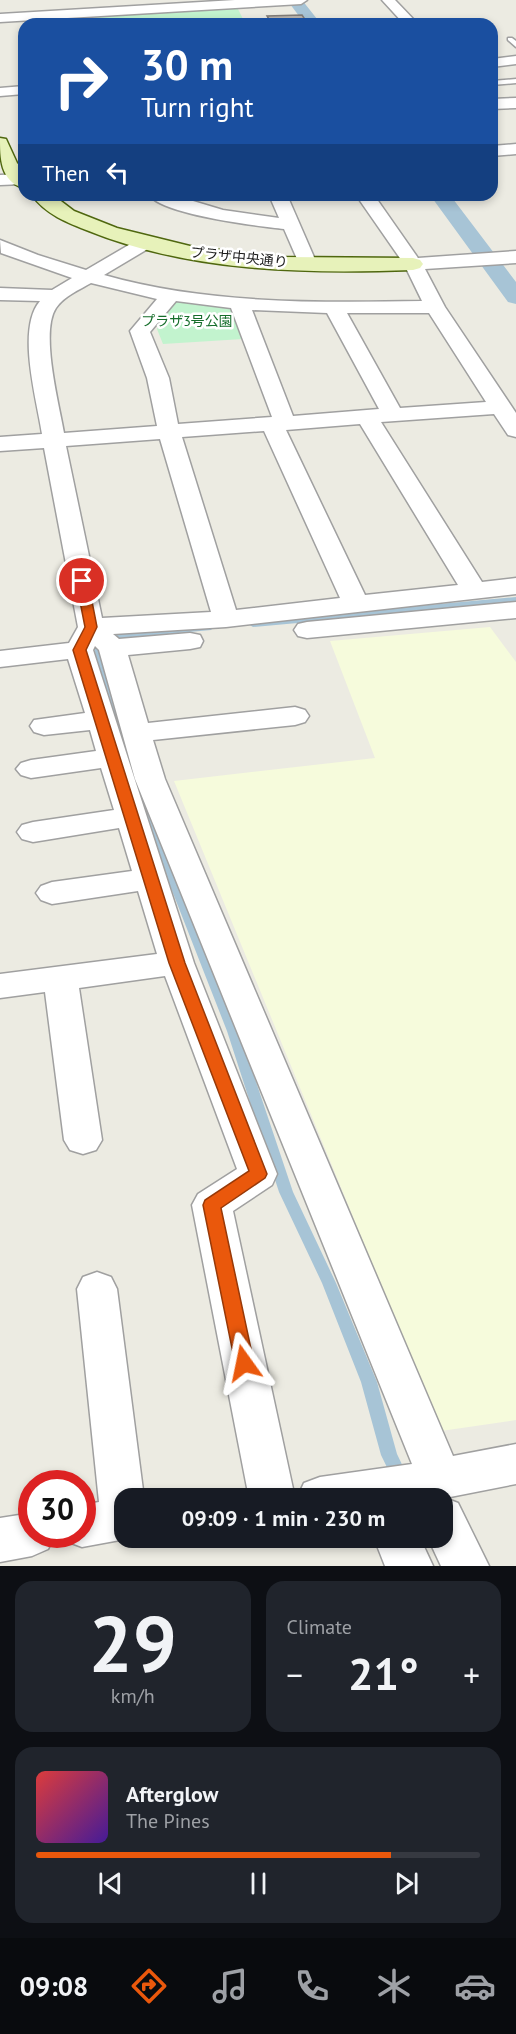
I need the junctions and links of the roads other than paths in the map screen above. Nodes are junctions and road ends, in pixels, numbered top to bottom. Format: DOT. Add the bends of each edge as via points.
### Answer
graph roads {
  1 [pos="51,0"];
  2 [pos="131,0"];
  3 [pos="301,0"];
  4 [pos="388,0"];
  5 [pos="244,6"];
  6 [pos="150,10"];
  7 [pos="78,18"];
  8 [pos="88,18"];
  9 [pos="405,18"];
  10 [pos="516,60"];
  11 [pos="498,62"];
  12 [pos="516,81"];
  13 [pos="498,82"];
  14 [pos="18,90"];
  15 [pos="0,92"];
  16 [pos="516,103"];
  17 [pos="498,104"];
  18 [pos="0,143"];
  19 [pos="516,149"];
  20 [pos="498,150"];
  21 [pos="18,175"];
  22 [pos="0,180"];
  23 [pos="18,180"];
  24 [pos="49,201"];
  25 [pos="176,201"];
  26 [pos="281,201"];
  27 [pos="369,201"];
  28 [pos="291,224"];
  29 [pos="145,243"];
  30 [pos="0,245"];
  31 [pos="9,256"];
  32 [pos="516,257"];
  33 [pos="308,264"];
  34 [pos="413,264"];
  35 [pos="87,277"];
  36 [pos="0,294"];
  37 [pos="56,296"];
  38 [pos="170,296"];
  39 [pos="239,303"];
  40 [pos="435,307"];
  41 [pos="335,309"];
  42 [pos="501,407"];
  43 [pos="393,415"];
  44 [pos="367,417"];
  45 [pos="279,423"];
  46 [pos="516,430"];
  47 [pos="169,432"];
  48 [pos="54,440"];
  49 [pos="0,444"];
  50 [pos="516,586"];
  51 [pos="474,590"];
  52 [pos="356,604"];
  53 [pos="516,610"];
  54 [pos="226,619"];
  55 [pos="94,642"];
  56 [pos="0,659"];
  57 [pos="296,716"];
  58 [pos="101,720"];
  59 [pos="44,726"];
  60 [pos="125,745"];
  61 [pos="31,769"];
  62 [pos="132,818"];
  63 [pos="33,832"];
  64 [pos="151,879"];
  65 [pos="52,893"];
  66 [pos="177,963"];
  67 [pos="60,978"];
  68 [pos="0,986"];
  69 [pos="83,1140"];
  70 [pos="97,1289"];
  71 [pos="516,1464"];
  72 [pos="120,1488"];
  73 [pos="270,1488"];
  74 [pos="411,1488"];
  75 [pos="427,1488"];
  76 [pos="114,1521"];
  77 [pos="96,1524"];
  78 [pos="18,1536"];
  79 [pos="0,1539"];
  80 [pos="401,1548"];
  81 [pos="452,1548"];
  82 [pos="409,1566"];
  83 [pos="465,1566"];
  1 -- 7 [label="street"];
  2 -- 6 [label="street"];
  3 -- 5 [label="street"];
  4 -- 9 [label="street"];
  5 -- 6 [label="street"];
  6 -- 8 [label="street"];
  10 -- 11 [label="street"];
  12 -- 13 [label="lane"];
  14 -- 15 [label="street"];
  16 -- 17 [label="street"];
  18 -- 21 [label="street" via="9,165"];
  19 -- 20 [label="street"];
  22 -- 23 [label="street"];
  24 -- 29 [label="street, プラザ中央通り" via="68,216"];
  25 -- 28 [label="street" via="244,220"];
  26 -- 28 [label="street"];
  27 -- 34 [label="street"];
  28 -- 33 [label="street"];
  29 -- 33 [label="street, プラザ中央通り" via="222,258"];
  29 -- 35 [label="street"];
  30 -- 31 [label="street"];
  31 -- 35 [label="street"];
  32 -- 34 [label="street"];
  33 -- 34 [label="street, プラザ中央通り"];
  34 -- 40 [label="street"];
  35 -- 37 [label="street"];
  35 -- 38 [label="street"];
  36 -- 37 [label="street"];
  37 -- 48 [label="street" via="45,308 38,340"];
  38 -- 39 [label="street"];
  38 -- 47 [label="street" via="140,331 158,378"];
  39 -- 41 [label="street"];
  39 -- 45 [label="street"];
  40 -- 41 [label="street"];
  40 -- 42 [label="street"];
  41 -- 43 [label="street"];
  42 -- 43 [label="street"];
  42 -- 46 [label="street"];
  43 -- 44 [label="street"];
  44 -- 45 [label="street"];
  44 -- 51 [label="street"];
  45 -- 47 [label="street"];
  45 -- 52 [label="street"];
  47 -- 48 [label="street"];
  47 -- 54 [label="street"];
  48 -- 49 [label="street"];
  48 -- 55 [label="street"];
  50 -- 51 [label="street"];
  51 -- 52 [label="street"];
  52 -- 54 [label="street"];
  53 -- 55 [label="street"];
  54 -- 55 [label="street"];
  55 -- 56 [label="street"];
  55 -- 58 [label="street"];
  55 -- 60 [label="street"];
  57 -- 60 [label="street"];
  58 -- 59 [label="street"];
  58 -- 60 [label="street"];
  60 -- 61 [label="street"];
  60 -- 62 [label="street"];
  60 -- 74 [label="street" via="150,779"];
  62 -- 63 [label="street"];
  62 -- 64 [label="street"];
  64 -- 65 [label="street"];
  64 -- 66 [label="street"];
  66 -- 67 [label="street"];
  66 -- 73 [label="street" via="258,1174 212,1205"];
  67 -- 68 [label="street"];
  67 -- 69 [label="street"];
  70 -- 72 [label="street"];
  71 -- 75 [label="street"];
  76 -- 77 [label="street"];
  78 -- 79 [label="street"];
  80 -- 82 [label="street"];
  81 -- 83 [label="street"];
}
